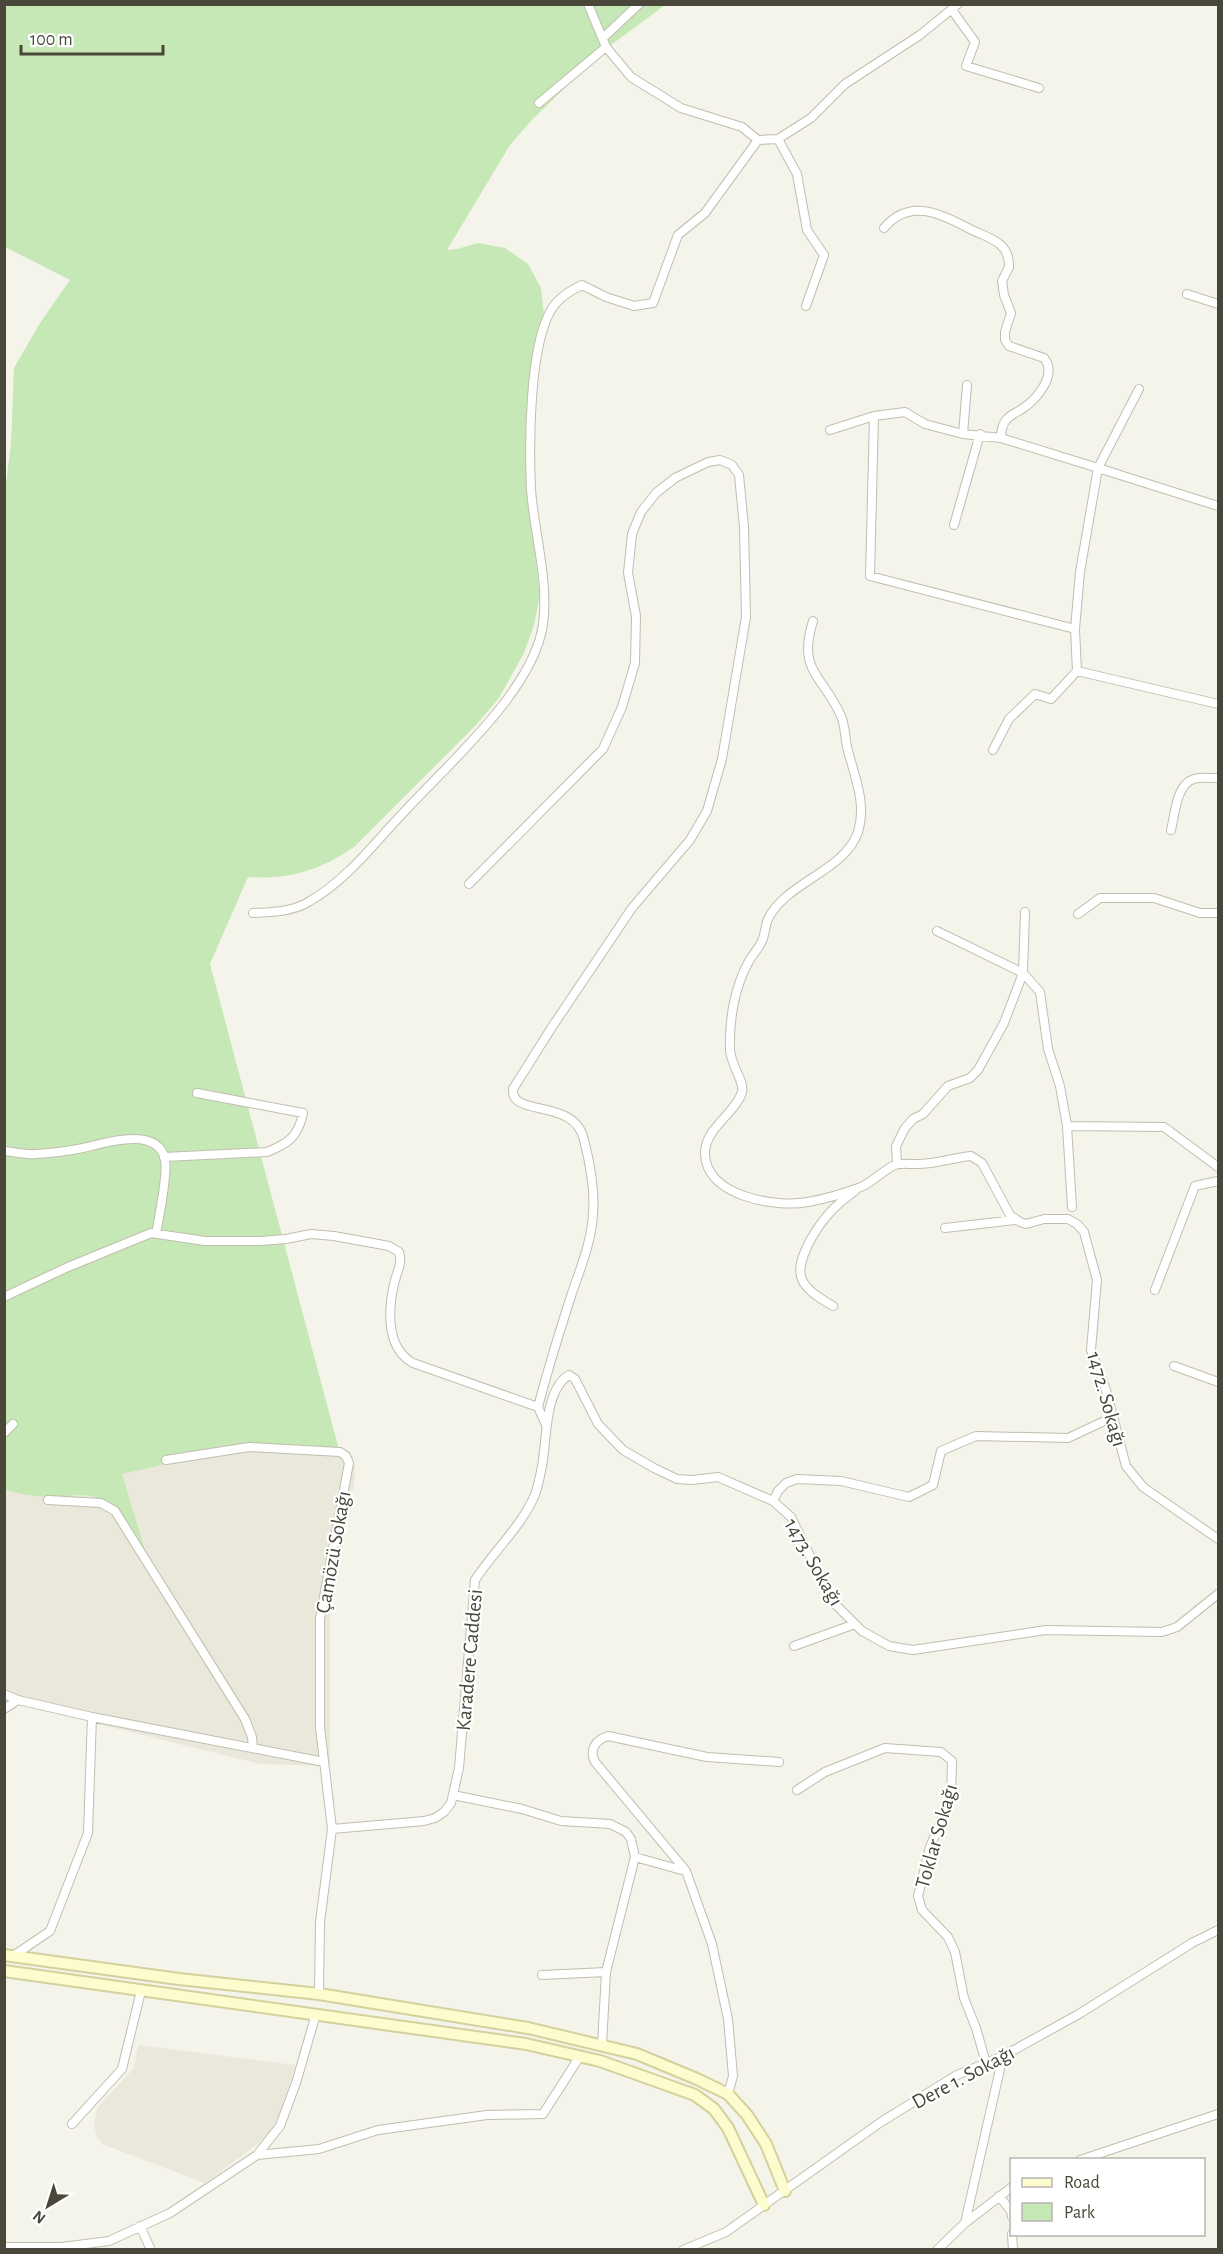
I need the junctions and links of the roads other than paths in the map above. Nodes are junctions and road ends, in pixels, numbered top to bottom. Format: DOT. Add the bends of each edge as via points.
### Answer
graph roads {
  1 [pos="588,4"];
  2 [pos="639,4"];
  3 [pos="955,7"];
  4 [pos="605,43"];
  5 [pos="1039,88"];
  6 [pos="539,103"];
  7 [pos="778,139"];
  8 [pos="758,140"];
  9 [pos="884,228"];
  10 [pos="1186,294"];
  11 [pos="1218,304"];
  12 [pos="806,306"];
  13 [pos="967,385"];
  14 [pos="1139,389"];
  15 [pos="874,416"];
  16 [pos="830,430"];
  17 [pos="963,434"];
  18 [pos="980,434"];
  19 [pos="1001,438"];
  20 [pos="1098,468"];
  21 [pos="1218,506"];
  22 [pos="954,525"];
  23 [pos="813,621"];
  24 [pos="1075,629"];
  25 [pos="1077,672"];
  26 [pos="1218,704"];
  27 [pos="993,750"];
  28 [pos="1218,777"];
  29 [pos="1171,830"];
  30 [pos="469,884"];
  31 [pos="1025,912"];
  32 [pos="253,913"];
  33 [pos="1218,913"];
  34 [pos="1078,914"];
  35 [pos="936,931"];
  36 [pos="1023,973"];
  37 [pos="197,1093"];
  38 [pos="1067,1126"];
  39 [pos="4,1151"];
  40 [pos="164,1157"];
  41 [pos="897,1164"];
  42 [pos="1218,1167"];
  43 [pos="1218,1181"];
  44 [pos="862,1186"];
  45 [pos="1072,1207"];
  46 [pos="1015,1220"];
  47 [pos="945,1228"];
  48 [pos="156,1234"];
  49 [pos="1155,1290"];
  50 [pos="4,1297"];
  51 [pos="833,1306"];
  52 [pos="1174,1366"];
  53 [pos="1218,1382"];
  54 [pos="538,1407"];
  55 [pos="1113,1417"];
  56 [pos="13,1424"];
  57 [pos="546,1425"];
  58 [pos="4,1433"];
  59 [pos="166,1460"];
  60 [pos="48,1500"];
  61 [pos="773,1501"];
  62 [pos="1218,1539"];
  63 [pos="1218,1594"];
  64 [pos="855,1624"];
  65 [pos="794,1646"];
  66 [pos="4,1694"];
  67 [pos="18,1700"];
  68 [pos="4,1709"];
  69 [pos="92,1717"];
  70 [pos="253,1748"];
  71 [pos="324,1762"];
  72 [pos="779,1762"];
  73 [pos="797,1790"];
  74 [pos="453,1795"];
  75 [pos="332,1829"];
  76 [pos="635,1857"];
  77 [pos="686,1871"];
  78 [pos="1218,1930"];
  79 [pos="9,1956"];
  80 [pos="4,1971"];
  81 [pos="606,1972"];
  82 [pos="542,1975"];
  83 [pos="141,1991"];
  84 [pos="319,1994"];
  85 [pos="316,2014"];
  86 [pos="602,2044"];
  87 [pos="580,2056"];
  88 [pos="1003,2056"];
  89 [pos="986,2063"];
  90 [pos="728,2094"];
  91 [pos="1218,2114"];
  92 [pos="72,2124"];
  93 [pos="257,2155"];
  94 [pos="1086,2158"];
  95 [pos="1010,2188"];
  96 [pos="785,2191"];
  97 [pos="999,2196"];
  98 [pos="764,2205"];
  99 [pos="1010,2210"];
  100 [pos="965,2223"];
  101 [pos="140,2226"];
  102 [pos="4,2247"];
  103 [pos="151,2250"];
  104 [pos="683,2250"];
  105 [pos="937,2250"];
  1 -- 4 [label="street"];
  2 -- 4 [label="street"];
  3 -- 5 [label="street" via="975,42 966,66"];
  3 -- 7 [label="street" via="845,84 811,118"];
  4 -- 6 [label="street"];
  4 -- 8 [label="street" via="631,77 681,108 742,127"];
  7 -- 8 [label="street"];
  7 -- 12 [label="street" via="796,174 807,230 825,255"];
  8 -- 32 [label="street" via="705,213 678,235 653,303 634,306 582,285 567,292 552,308 542,328 535,368 531,489 543,586 543,624 533,661 512,693 459,755 353,868 310,902 282,912"];
  9 -- 19 [label="street" via="890,220 908,212 936,212 990,236 1006,252 1010,267 1002,288 1011,313 1005,340 1009,346 1044,358 1048,366 1043,388 1006,420"];
  10 -- 11 [label="street"];
  13 -- 17 [label="street"];
  14 -- 20 [label="street"];
  15 -- 16 [label="street"];
  15 -- 17 [label="street" via="905,412 925,424"];
  15 -- 24 [label="street" via="870,576"];
  17 -- 18 [label="street"];
  18 -- 19 [label="street"];
  18 -- 22 [label="street"];
  19 -- 20 [label="street"];
  20 -- 21 [label="street"];
  20 -- 24 [label="street" via="1080,572"];
  23 -- 44 [label="street" via="808,657 814,675 841,717 861,804 861,820 849,848 780,901 767,920 762,942 742,976 735,998 730,1056 742,1082 742,1092 707,1140 705,1151 717,1182 750,1198 808,1203"];
  24 -- 25 [label="street"];
  25 -- 26 [label="street"];
  25 -- 27 [label="street" via="1051,699 1035,694 1010,719"];
  28 -- 29 [label="street" via="1194,779 1183,787"];
  30 -- 54 [label="street" via="603,749 622,707 635,663 636,616 628,573 632,534 641,512 675,478 708,462 720,460 732,465 739,475 744,527 746,618 722,759 707,811 690,840 633,908 513,1089 513,1098 519,1104 556,1112 577,1125 584,1136 591,1177 593,1213 587,1248"];
  31 -- 36 [label="street"];
  33 -- 34 [label="street" via="1200,913 1154,898 1100,898"];
  35 -- 36 [label="street"];
  36 -- 38 [label="street" via="1040,992 1048,1049"];
  36 -- 41 [label="street" via="1004,1023 978,1070 970,1078 948,1086 905,1128 896,1146"];
  37 -- 40 [label="street" via="303,1113 300,1127 294,1137 267,1152"];
  38 -- 42 [label="street" via="1164,1127"];
  38 -- 45 [label="street"];
  39 -- 40 [label="street" via="33,1155 123,1138 148,1141"];
  40 -- 48 [label="street"];
  41 -- 44 [label="street"];
  41 -- 46 [label="street" via="933,1165 976,1157"];
  43 -- 49 [label="street" via="1195,1186"];
  44 -- 51 [label="street" via="834,1206 801,1259 800,1273 808,1289"];
  46 -- 47 [label="street, 1472. Sokağı"];
  46 -- 55 [label="street, 1472. Sokağı" via="1026,1224 1068,1219 1084,1232 1096,1280 1090,1350"];
  48 -- 50 [label="street" via="68,1267"];
  48 -- 54 [label="street" via="205,1241 260,1241 311,1234 393,1247 401,1259 390,1312 398,1351 413,1363"];
  52 -- 53 [label="street"];
  54 -- 57 [label="street, Karadere Caddesi"];
  55 -- 61 [label="street" via="1068,1438 976,1436 941,1451 933,1485 909,1497 841,1481 796,1479 786,1483"];
  55 -- 62 [label="street, 1472. Sokağı" via="1126,1466 1143,1487"];
  56 -- 58 [label="street"];
  57 -- 61 [label="street, 1473. Sokağı" via="557,1389 571,1375 598,1424 623,1450 678,1479 718,1477"];
  57 -- 74 [label="street, Karadere Caddesi" via="543,1463 534,1497 513,1532 475,1580 459,1768"];
  59 -- 71 [label="street, Çamözü Sokağı" via="261,1446 340,1452 348,1459 320,1619 320,1727"];
  60 -- 70 [label="street" via="101,1503 115,1511 244,1719"];
  61 -- 64 [label="street, 1473. Sokağı" via="791,1517 832,1601"];
  63 -- 64 [label="street, 1473. Sokağı" via="1177,1627 1162,1632 1046,1630 913,1650 889,1646"];
  64 -- 65 [label="street"];
  66 -- 67 [label="street"];
  67 -- 68 [label="street"];
  67 -- 69 [label="street"];
  69 -- 70 [label="street"];
  69 -- 79 [label="street" via="88,1833 54,1925"];
  70 -- 71 [label="street"];
  71 -- 75 [label="street, Çamözü Sokağı"];
  72 -- 77 [label="street" via="707,1757 608,1736 597,1741 592,1751 595,1762"];
  73 -- 89 [label="street, Toklar Sokağı" via="825,1772 885,1748 941,1752 952,1761 951,1797 930,1847 918,1896 922,1910 948,1937 955,1952 964,1998"];
  74 -- 75 [label="street, Karadere Caddesi" via="444,1812 435,1818"];
  74 -- 76 [label="street" via="561,1821 610,1824 626,1832"];
  75 -- 84 [label="street" via="320,1922"];
  76 -- 77 [label="street"];
  76 -- 81 [label="street"];
  77 -- 90 [label="street" via="712,1944 728,2019 734,2076"];
  78 -- 88 [label="street, Dere 1. Sokağı"];
  79 -- 84 [label="street"];
  80 -- 83 [label="street"];
  81 -- 82 [label="street"];
  81 -- 86 [label="street"];
  83 -- 85 [label="street"];
  83 -- 92 [label="street" via="122,2069"];
  84 -- 86 [label="street"];
  85 -- 87 [label="street" via="526,2044"];
  85 -- 93 [label="street" via="280,2126"];
  86 -- 90 [label="street" via="637,2054"];
  87 -- 93 [label="street" via="543,2114 487,2115 378,2130 319,2150"];
  87 -- 98 [label="street" via="695,2095 714,2109 728,2128"];
  88 -- 89 [label="street, Dere 1. Sokağı"];
  88 -- 100 [label="street"];
  89 -- 96 [label="street, Dere 1. Sokağı" via="957,2075 891,2116"];
  90 -- 96 [label="street" via="766,2144"];
  91 -- 94 [label="street"];
  93 -- 101 [label="street" via="170,2212"];
  95 -- 97 [label="street"];
  96 -- 98 [label="street, Dere 1. Sokağı"];
  97 -- 99 [label="street"];
  97 -- 100 [label="street"];
  98 -- 104 [label="street, Dere 1. Sokağı" via="726,2232"];
  100 -- 105 [label="street"];
  101 -- 102 [label="street" via="109,2241 62,2247"];
  101 -- 103 [label="street"];
}
